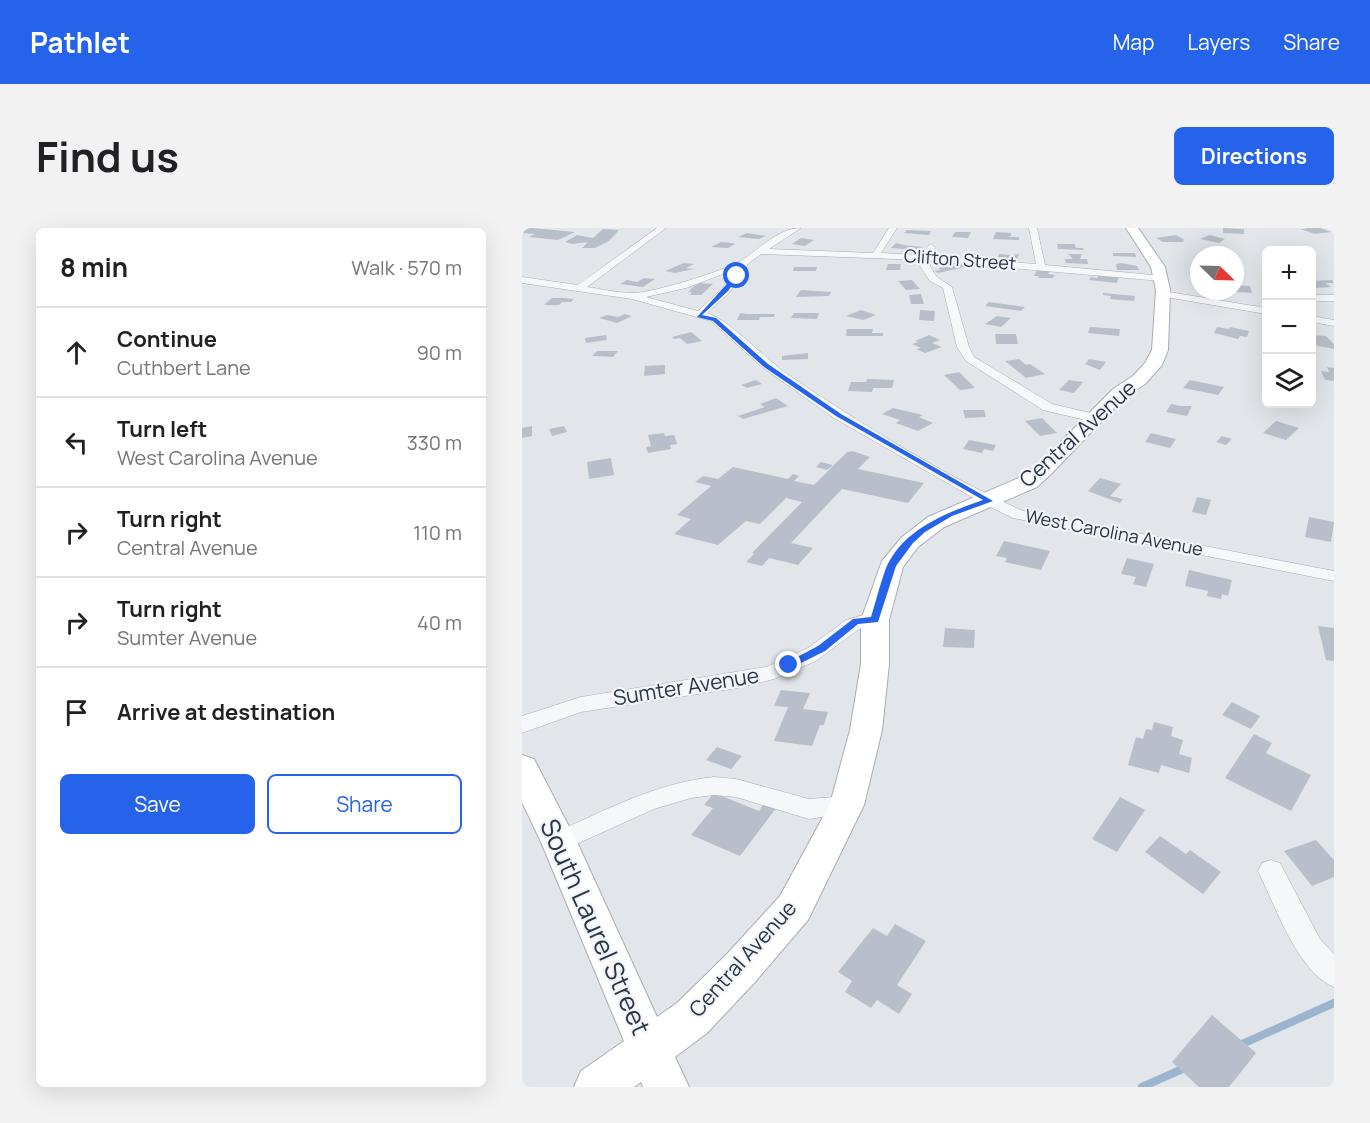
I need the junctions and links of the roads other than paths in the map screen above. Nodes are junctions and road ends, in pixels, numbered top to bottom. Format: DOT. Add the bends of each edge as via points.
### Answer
graph roads {
  1 [pos="662,228"];
  2 [pos="797,228"];
  3 [pos="893,228"];
  4 [pos="1033,228"];
  5 [pos="1132,228"];
  6 [pos="932,245"];
  7 [pos="758,251"];
  8 [pos="876,254"];
  9 [pos="929,258"];
  10 [pos="745,262"];
  11 [pos="1041,267"];
  12 [pos="522,280"];
  13 [pos="1162,286"];
  14 [pos="580,288"];
  15 [pos="633,296"];
  16 [pos="1244,298"];
  17 [pos="1258,298"];
  18 [pos="1316,298"];
  19 [pos="1334,298"];
  20 [pos="1190,299"];
  21 [pos="1196,300"];
  22 [pos="1262,310"];
  23 [pos="698,316"];
  24 [pos="1316,320"];
  25 [pos="1334,322"];
  26 [pos="1094,418"];
  27 [pos="989,501"];
  28 [pos="1334,576"];
  29 [pos="875,620"];
  30 [pos="522,725"];
  31 [pos="522,768"];
  32 [pos="847,804"];
  33 [pos="559,842"];
  34 [pos="1271,871"];
  35 [pos="1334,974"];
  36 [pos="649,1050"];
  37 [pos="597,1087"];
  38 [pos="666,1087"];
  1 -- 14 [label="street"];
  2 -- 7 [label="street"];
  3 -- 8 [label="street"];
  4 -- 11 [label="street"];
  5 -- 13 [label="street, Central Avenue" via="1151,255"];
  6 -- 9 [label="street"];
  7 -- 8 [label="street, Clifton Street"];
  7 -- 10 [label="street"];
  8 -- 9 [label="street, Clifton Street"];
  9 -- 11 [label="street, Clifton Street"];
  9 -- 26 [label="street" via="925,266 933,279 947,287 963,347 970,359 1048,407"];
  10 -- 15 [label="street" via="683,286"];
  10 -- 23 [label="street" via="727,290"];
  11 -- 13 [label="street, Clifton Street"];
  12 -- 14 [label="street, West Carolina Avenue"];
  13 -- 20 [label="street, Clifton Street"];
  13 -- 26 [label="street, Central Avenue" via="1158,358 1139,380"];
  14 -- 15 [label="street, West Carolina Avenue"];
  15 -- 23 [label="street, West Carolina Avenue"];
  16 -- 17 [label="street"];
  18 -- 19 [label="street"];
  21 -- 22 [label="street"];
  23 -- 27 [label="street, West Carolina Avenue" via="715,320 766,365 839,415"];
  24 -- 25 [label="street"];
  26 -- 27 [label="street, Central Avenue" via="1029,482"];
  27 -- 28 [label="street, West Carolina Avenue" via="1019,515"];
  27 -- 29 [label="street, Central Avenue" via="936,522 910,542 891,566"];
  29 -- 30 [label="street, Sumter Avenue" via="856,621 821,649 768,674 574,706"];
  29 -- 32 [label="street, Central Avenue" via="866,730"];
  31 -- 33 [label="street, South Laurel Street"];
  32 -- 33 [label="street" via="809,809 736,788 695,787 672,792"];
  32 -- 36 [label="street, Central Avenue" via="794,908 692,1018"];
  33 -- 36 [label="street, South Laurel Street"];
  34 -- 35 [label="street" via="1310,948"];
  36 -- 37 [label="street, Central Avenue"];
  36 -- 38 [label="street, South Laurel Street"];
}
